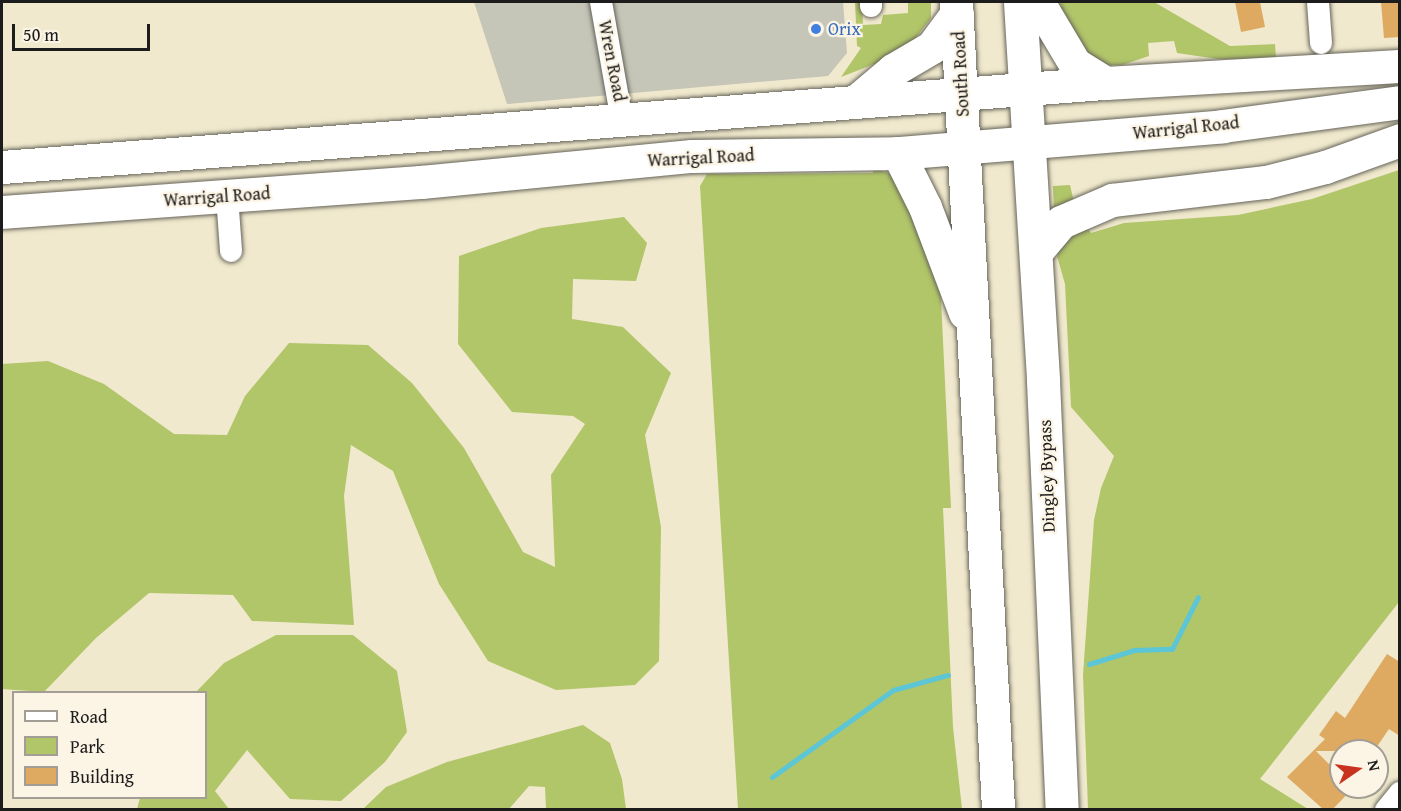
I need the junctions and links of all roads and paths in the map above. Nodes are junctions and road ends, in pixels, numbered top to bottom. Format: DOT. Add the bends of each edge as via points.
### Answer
graph roads {
  1 [pos="601,2"];
  2 [pos="1020,2"];
  3 [pos="1038,2"];
  4 [pos="1318,2"];
  5 [pos="956,6"];
  6 [pos="1321,43"];
  7 [pos="1400,66"];
  8 [pos="1105,83"];
  9 [pos="1026,89"];
  10 [pos="962,93"];
  11 [pos="855,102"];
  12 [pos="1400,102"];
  13 [pos="622,121"];
  14 [pos="1400,140"];
  15 [pos="1029,142"];
  16 [pos="964,147"];
  17 [pos="898,153"];
  18 [pos="2,167"];
  19 [pos="227,196"];
  20 [pos="2,212"];
  21 [pos="231,251"];
  22 [pos="1036,252"];
  23 [pos="974,331"];
  24 [pos="1400,793"];
  25 [pos="998,810"];
  26 [pos="1062,810"];
  27 [pos="1386,810"];
  1 -- 13 [label="street, Wren Road"];
  2 -- 9 [label="highway"];
  3 -- 8 [label="highway" via="1075,64"];
  4 -- 6 [label="street"];
  5 -- 10 [label="highway, South Road"];
  5 -- 11 [label="highway" via="932,47 893,70"];
  7 -- 8 [label="highway"];
  8 -- 9 [label="highway"];
  9 -- 10 [label="highway"];
  9 -- 15 [label="highway"];
  10 -- 11 [label="highway"];
  10 -- 16 [label="highway, South Road"];
  11 -- 13 [label="highway"];
  12 -- 15 [label="highway, Warrigal Road" via="1223,126"];
  13 -- 18 [label="highway"];
  14 -- 22 [label="highway" via="1325,167 1266,182 1112,200 1061,222"];
  15 -- 16 [label="highway, Warrigal Road"];
  15 -- 22 [label="highway, Dingley Bypass"];
  16 -- 17 [label="highway, Warrigal Road"];
  16 -- 23 [label="highway"];
  17 -- 19 [label="highway, Warrigal Road" via="692,156"];
  17 -- 23 [label="highway" via="926,207 946,271"];
  19 -- 20 [label="highway, Warrigal Road"];
  19 -- 21 [label="street"];
  22 -- 26 [label="highway, Dingley Bypass"];
  23 -- 25 [label="highway"];
  24 -- 27 [label="street"];
}
